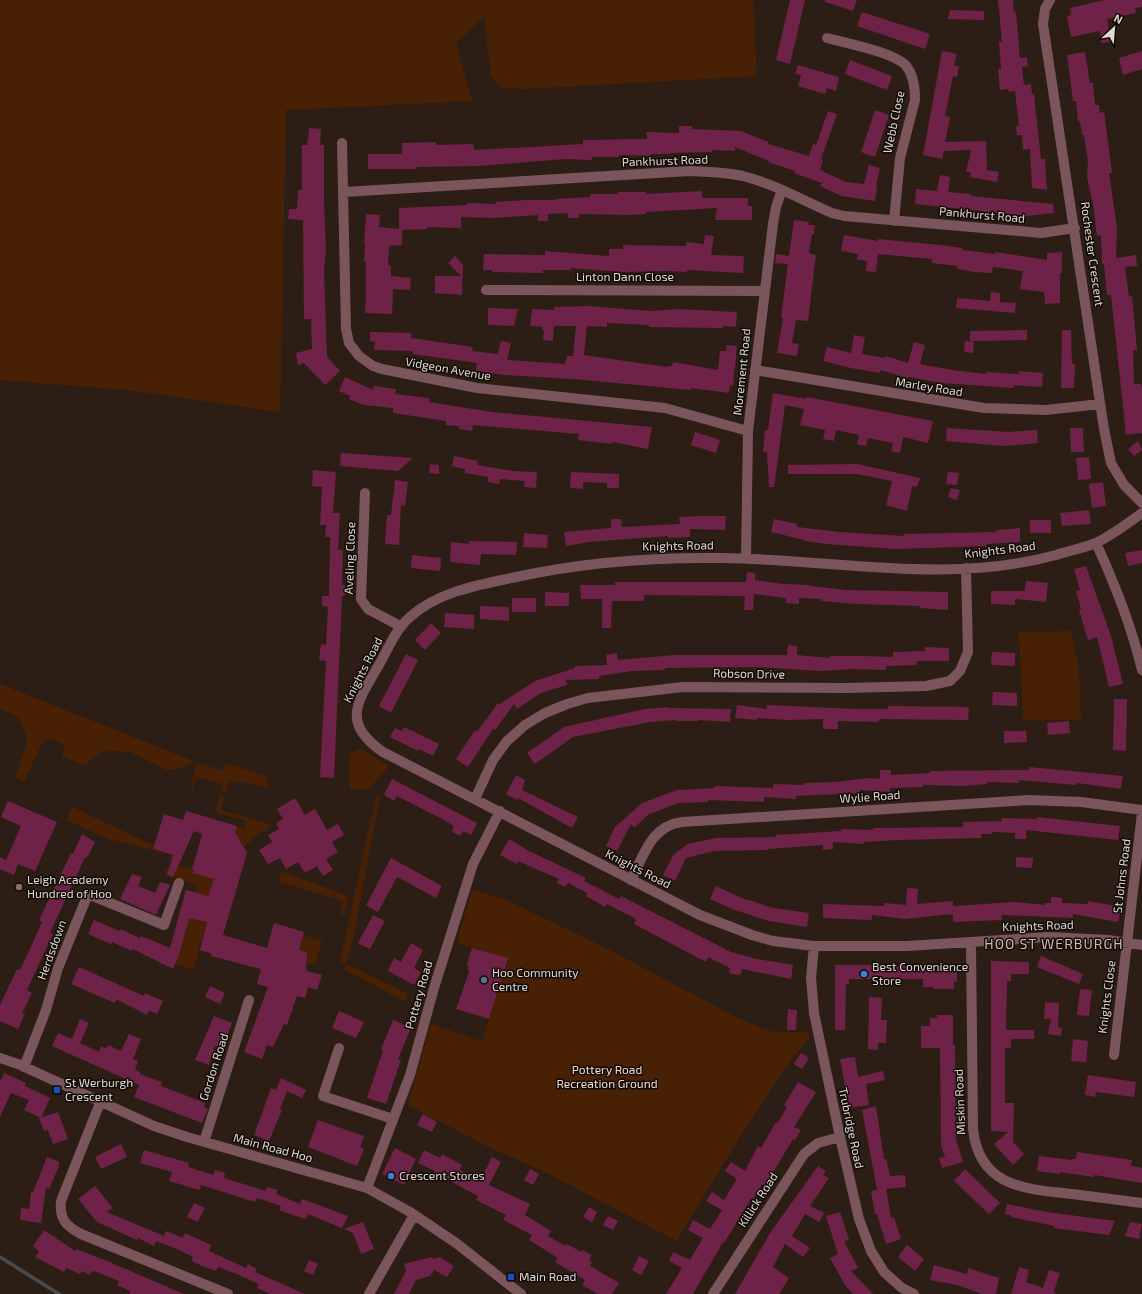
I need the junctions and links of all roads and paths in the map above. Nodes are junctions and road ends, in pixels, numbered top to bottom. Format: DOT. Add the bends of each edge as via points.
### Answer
graph roads {
  1 [pos="1050,0"];
  2 [pos="827,38"];
  3 [pos="342,143"];
  4 [pos="782,190"];
  5 [pos="344,192"];
  6 [pos="894,221"];
  7 [pos="1075,228"];
  8 [pos="486,290"];
  9 [pos="764,291"];
  10 [pos="755,370"];
  11 [pos="1100,404"];
  12 [pos="748,431"];
  13 [pos="365,493"];
  14 [pos="1142,503"];
  15 [pos="1142,513"];
  16 [pos="1096,543"];
  17 [pos="746,559"];
  18 [pos="966,568"];
  19 [pos="400,626"];
  20 [pos="1142,670"];
  21 [pos="475,798"];
  22 [pos="500,811"];
  23 [pos="1142,812"];
  24 [pos="631,880"];
  25 [pos="179,883"];
  26 [pos="1127,942"];
  27 [pos="971,944"];
  28 [pos="1142,945"];
  29 [pos="814,946"];
  30 [pos="249,1000"];
  31 [pos="339,1048"];
  32 [pos="1114,1055"];
  33 [pos="0,1058"];
  34 [pos="24,1067"];
  35 [pos="100,1103"];
  36 [pos="393,1119"];
  37 [pos="840,1137"];
  38 [pos="204,1142"];
  39 [pos="367,1188"];
  40 [pos="1142,1203"];
  41 [pos="414,1214"];
  42 [pos="228,1294"];
  43 [pos="369,1294"];
  44 [pos="521,1294"];
  45 [pos="713,1294"];
  46 [pos="914,1294"];
  1 -- 7 [label="street, Rochester Crescent" via="1045,9 1043,24"];
  2 -- 6 [label="street, Webb Close" via="897,58 908,67 912,75 915,100 900,158"];
  3 -- 5 [label="street, Vidgeon Avenue"];
  4 -- 5 [label="street, Pankhurst Road" via="731,174 690,171"];
  4 -- 6 [label="street, Pankhurst Road" via="844,216"];
  4 -- 9 [label="street, Morement Road" via="776,206"];
  5 -- 12 [label="street, Vidgeon Avenue" via="346,329 349,343 354,350 373,366 477,388 665,408"];
  6 -- 7 [label="street, Pankhurst Road" via="1041,233"];
  7 -- 11 [label="street, Rochester Crescent"];
  8 -- 9 [label="street, Linton Dann Close"];
  9 -- 10 [label="street, Morement Road"];
  10 -- 11 [label="street, Marley Road" via="984,408 1046,410"];
  10 -- 12 [label="street, Morement Road"];
  11 -- 14 [label="street, Rochester Crescent" via="1111,463 1124,485"];
  12 -- 17 [label="street, Morement Road"];
  13 -- 19 [label="street, Aveling Close" via="361,600 368,609"];
  15 -- 16 [label="street, Knights Road"];
  16 -- 18 [label="street, Knights Road" via="1042,559 1002,566"];
  16 -- 20 [label="street" via="1132,630"];
  17 -- 18 [label="street, Knights Road" via="878,569"];
  17 -- 19 [label="street, Knights Road" via="652,559 562,568 466,588 439,597 416,611"];
  18 -- 21 [label="street, Robson Drive" via="968,652 960,671 950,681 926,686 847,688 683,687 588,698 545,713 525,725 493,760"];
  19 -- 21 [label="street, Knights Road" via="361,697 356,713 360,728 367,740 383,752"];
  21 -- 22 [label="street, Knights Road"];
  22 -- 24 [label="street, Knights Road"];
  22 -- 36 [label="street, Pottery Road" via="473,864 410,1075"];
  23 -- 24 [label="street, Wylie Road" via="1081,802 1028,800 671,823 657,833"];
  23 -- 26 [label="street, St Johns Road"];
  24 -- 29 [label="street, Knights Road" via="736,930 773,941"];
  25 -- 34 [label="street, Herdsdown" via="164,925 88,894 58,968 46,1010"];
  26 -- 27 [label="street, Knights Road" via="1049,937"];
  26 -- 28 [label="street, Knights Road"];
  26 -- 32 [label="street, Knights Close"];
  27 -- 29 [label="street, Knights Road"];
  27 -- 40 [label="street, Miskin Road" via="973,1129 980,1156 1004,1181 1023,1188"];
  29 -- 37 [label="street, Trubridge Road" via="811,978 814,1013"];
  30 -- 38 [label="street, Gordon Road"];
  31 -- 36 [label="street" via="323,1096"];
  33 -- 34 [label="street, Main Road Hoo"];
  34 -- 35 [label="street, Main Road Hoo"];
  35 -- 38 [label="street, Main Road Hoo" via="154,1126"];
  35 -- 42 [label="street" via="61,1201 63,1220 82,1234"];
  36 -- 39 [label="street, Pottery Road"];
  37 -- 45 [label="street, Killick Road" via="818,1143 806,1152"];
  37 -- 46 [label="street, Trubridge Road" via="859,1219 871,1251 884,1272 894,1282"];
  38 -- 39 [label="street, Main Road Hoo"];
  39 -- 41 [label="street, Main Road Hoo"];
  41 -- 43 [label="street"];
  41 -- 44 [label="street, Main Road Hoo" via="456,1242"];
}
